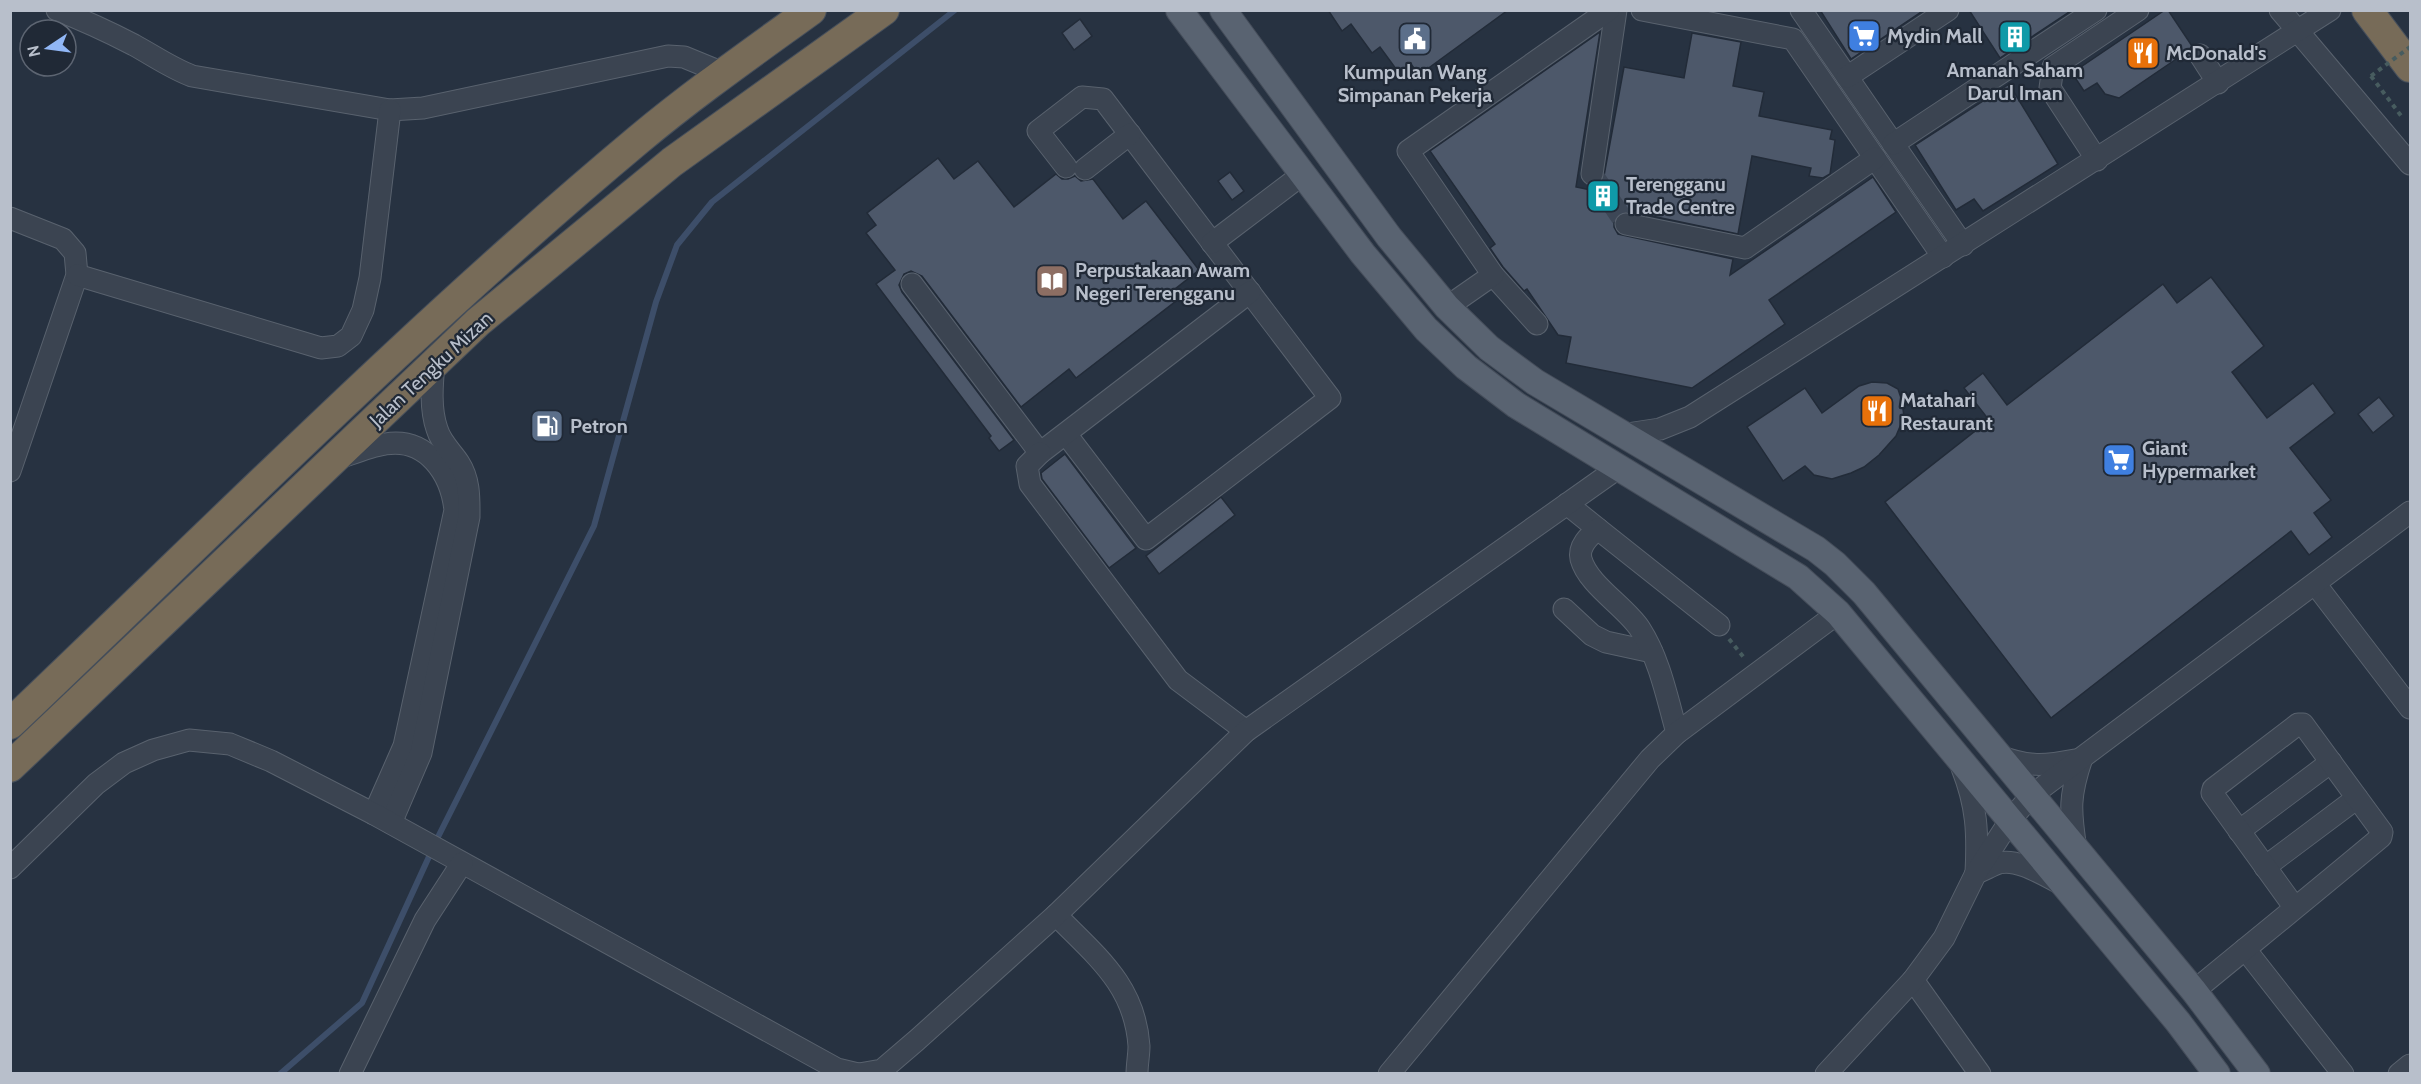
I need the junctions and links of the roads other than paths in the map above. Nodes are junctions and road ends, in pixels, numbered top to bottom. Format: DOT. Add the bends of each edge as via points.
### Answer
graph roads {
  1 [pos="57,10"];
  2 [pos="811,10"];
  3 [pos="884,10"];
  4 [pos="1179,10"];
  5 [pos="1223,10"];
  6 [pos="1609,10"];
  7 [pos="1616,10"];
  8 [pos="1642,10"];
  9 [pos="1802,10"];
  10 [pos="1948,10"];
  11 [pos="2096,10"];
  12 [pos="2138,10"];
  13 [pos="2280,10"];
  14 [pos="2330,10"];
  15 [pos="2367,10"];
  16 [pos="2297,33"];
  17 [pos="2200,55"];
  18 [pos="2410,67"];
  19 [pos="723,73"];
  20 [pos="1847,77"];
  21 [pos="2218,83"];
  22 [pos="390,110"];
  23 [pos="1130,134"];
  24 [pos="1893,144"];
  25 [pos="1875,158"];
  26 [pos="2097,160"];
  27 [pos="2410,164"];
  28 [pos="1302,174"];
  29 [pos="1592,174"];
  30 [pos="10,218"];
  31 [pos="1626,224"];
  32 [pos="1212,243"];
  33 [pos="1963,244"];
  34 [pos="1943,257"];
  35 [pos="77,275"];
  36 [pos="1493,275"];
  37 [pos="912,284"];
  38 [pos="1250,292"];
  39 [pos="1447,308"];
  40 [pos="1537,324"];
  41 [pos="434,364"];
  42 [pos="1066,434"];
  43 [pos="1627,435"];
  44 [pos="1040,453"];
  45 [pos="335,459"];
  46 [pos="1618,468"];
  47 [pos="10,471"];
  48 [pos="1567,504"];
  49 [pos="2410,513"];
  50 [pos="1598,529"];
  51 [pos="2316,585"];
  52 [pos="1564,609"];
  53 [pos="1838,613"];
  54 [pos="1719,625"];
  55 [pos="1652,652"];
  56 [pos="2410,708"];
  57 [pos="10,724"];
  58 [pos="1246,731"];
  59 [pos="1677,733"];
  60 [pos="1956,753"];
  61 [pos="1999,756"];
  62 [pos="2082,758"];
  63 [pos="2331,762"];
  64 [pos="10,767"];
  65 [pos="2031,795"];
  66 [pos="2357,798"];
  67 [pos="382,819"];
  68 [pos="2011,819"];
  69 [pos="2239,831"];
  70 [pos="2076,849"];
  71 [pos="459,861"];
  72 [pos="2265,867"];
  73 [pos="10,868"];
  74 [pos="1976,873"];
  75 [pos="2066,885"];
  76 [pos="2295,908"];
  77 [pos="1056,915"];
  78 [pos="2245,949"];
  79 [pos="1913,980"];
  80 [pos="2194,991"];
  81 [pos="2410,1065"];
  82 [pos="350,1074"];
  83 [pos="858,1074"];
  84 [pos="1137,1074"];
  85 [pos="1389,1074"];
  86 [pos="1826,1074"];
  87 [pos="1980,1074"];
  88 [pos="2217,1074"];
  89 [pos="2257,1074"];
  90 [pos="2343,1074"];
  91 [pos="2399,1074"];
  1 -- 22 [label="street" via="192,76"];
  2 -- 19 [label="highway, Jalan Tengku Mizan"];
  3 -- 41 [label="highway, Jalan Tengku Mizan" via="672,162 478,322"];
  4 -- 28 [label="main road"];
  5 -- 39 [label="main road" via="1389,237"];
  6 -- 36 [label="street" via="1408,151"];
  7 -- 29 [label="street"];
  8 -- 25 [label="street" via="1793,39"];
  9 -- 20 [label="street"];
  10 -- 20 [label="street"];
  11 -- 24 [label="street"];
  12 -- 26 [label="street" via="2053,67 2050,88"];
  13 -- 16 [label="street"];
  14 -- 16 [label="street"];
  15 -- 18 [label="highway"];
  16 -- 21 [label="street"];
  16 -- 27 [label="street"];
  17 -- 21 [label="street"];
  19 -- 22 [label="street" via="684,57 668,56 423,108"];
  19 -- 57 [label="highway, Jalan Tengku Mizan" via="639,138 456,297"];
  20 -- 24 [label="street"];
  21 -- 26 [label="street"];
  22 -- 35 [label="street" via="363,310 351,336 338,346 321,348"];
  23 -- 23 [label="street" via="1103,99 1082,97 1038,130 1075,168"];
  23 -- 32 [label="street"];
  24 -- 33 [label="street"];
  25 -- 31 [label="street" via="1745,248"];
  25 -- 34 [label="street"];
  26 -- 33 [label="street"];
  28 -- 32 [label="street"];
  28 -- 46 [label="main road" via="1425,328 1466,367 1516,405"];
  30 -- 35 [label="street" via="63,239 75,253"];
  32 -- 38 [label="street"];
  33 -- 34 [label="street"];
  34 -- 43 [label="street" via="1690,417 1660,429"];
  35 -- 47 [label="street"];
  36 -- 39 [label="street"];
  36 -- 40 [label="street"];
  37 -- 44 [label="street"];
  38 -- 42 [label="street"];
  38 -- 42 [label="street" via="1330,398 1146,539"];
  39 -- 43 [label="main road" via="1489,348 1535,382"];
  41 -- 45 [label="highway, Jalan Tengku Mizan"];
  41 -- 67 [label="street" via="436,428 466,476 469,517 421,753"];
  42 -- 44 [label="street"];
  43 -- 61 [label="main road" via="1835,564 1864,593"];
  44 -- 58 [label="street" via="1027,466 1030,484 1178,680"];
  45 -- 64 [label="highway, Jalan Tengku Mizan"];
  45 -- 67 [label="street" via="385,444 420,448 446,475 456,510 405,746"];
  46 -- 48 [label="street"];
  46 -- 53 [label="main road" via="1798,577"];
  48 -- 50 [label="street"];
  48 -- 58 [label="street"];
  49 -- 51 [label="street"];
  50 -- 54 [label="street"];
  50 -- 55 [label="street" via="1587,538 1581,560 1594,580 1639,628"];
  51 -- 56 [label="street"];
  51 -- 62 [label="street"];
  52 -- 55 [label="street" via="1605,642"];
  53 -- 59 [label="street"];
  53 -- 60 [label="main road"];
  55 -- 59 [label="street"];
  58 -- 77 [label="street"];
  59 -- 85 [label="street" via="1650,759"];
  60 -- 68 [label="main road"];
  60 -- 74 [label="street" via="1978,821"];
  61 -- 62 [label="street" via="2023,765 2057,764"];
  61 -- 65 [label="main road"];
  62 -- 65 [label="street"];
  62 -- 70 [label="street" via="2071,798"];
  63 -- 66 [label="street"];
  63 -- 69 [label="street"];
  63 -- 69 [label="street" via="2302,724 2298,724 2213,789"];
  65 -- 68 [label="street"];
  65 -- 70 [label="main road"];
  66 -- 72 [label="street"];
  66 -- 76 [label="street" via="2382,832 2381,837"];
  67 -- 71 [label="street"];
  67 -- 73 [label="street" via="230,744 189,740 124,763 96,784"];
  68 -- 74 [label="street"];
  68 -- 75 [label="main road"];
  69 -- 72 [label="street"];
  70 -- 80 [label="main road"];
  71 -- 82 [label="street" via="425,920"];
  71 -- 83 [label="street" via="837,1069"];
  72 -- 76 [label="street"];
  74 -- 75 [label="street" via="2008,862"];
  74 -- 79 [label="street" via="1944,938"];
  75 -- 88 [label="main road"];
  76 -- 78 [label="street"];
  77 -- 83 [label="street" via="882,1070"];
  77 -- 84 [label="street" via="1125,991 1139,1046"];
  78 -- 80 [label="street"];
  78 -- 90 [label="street"];
  79 -- 86 [label="street"];
  79 -- 87 [label="street"];
  80 -- 89 [label="main road"];
  81 -- 91 [label="street"];
}
